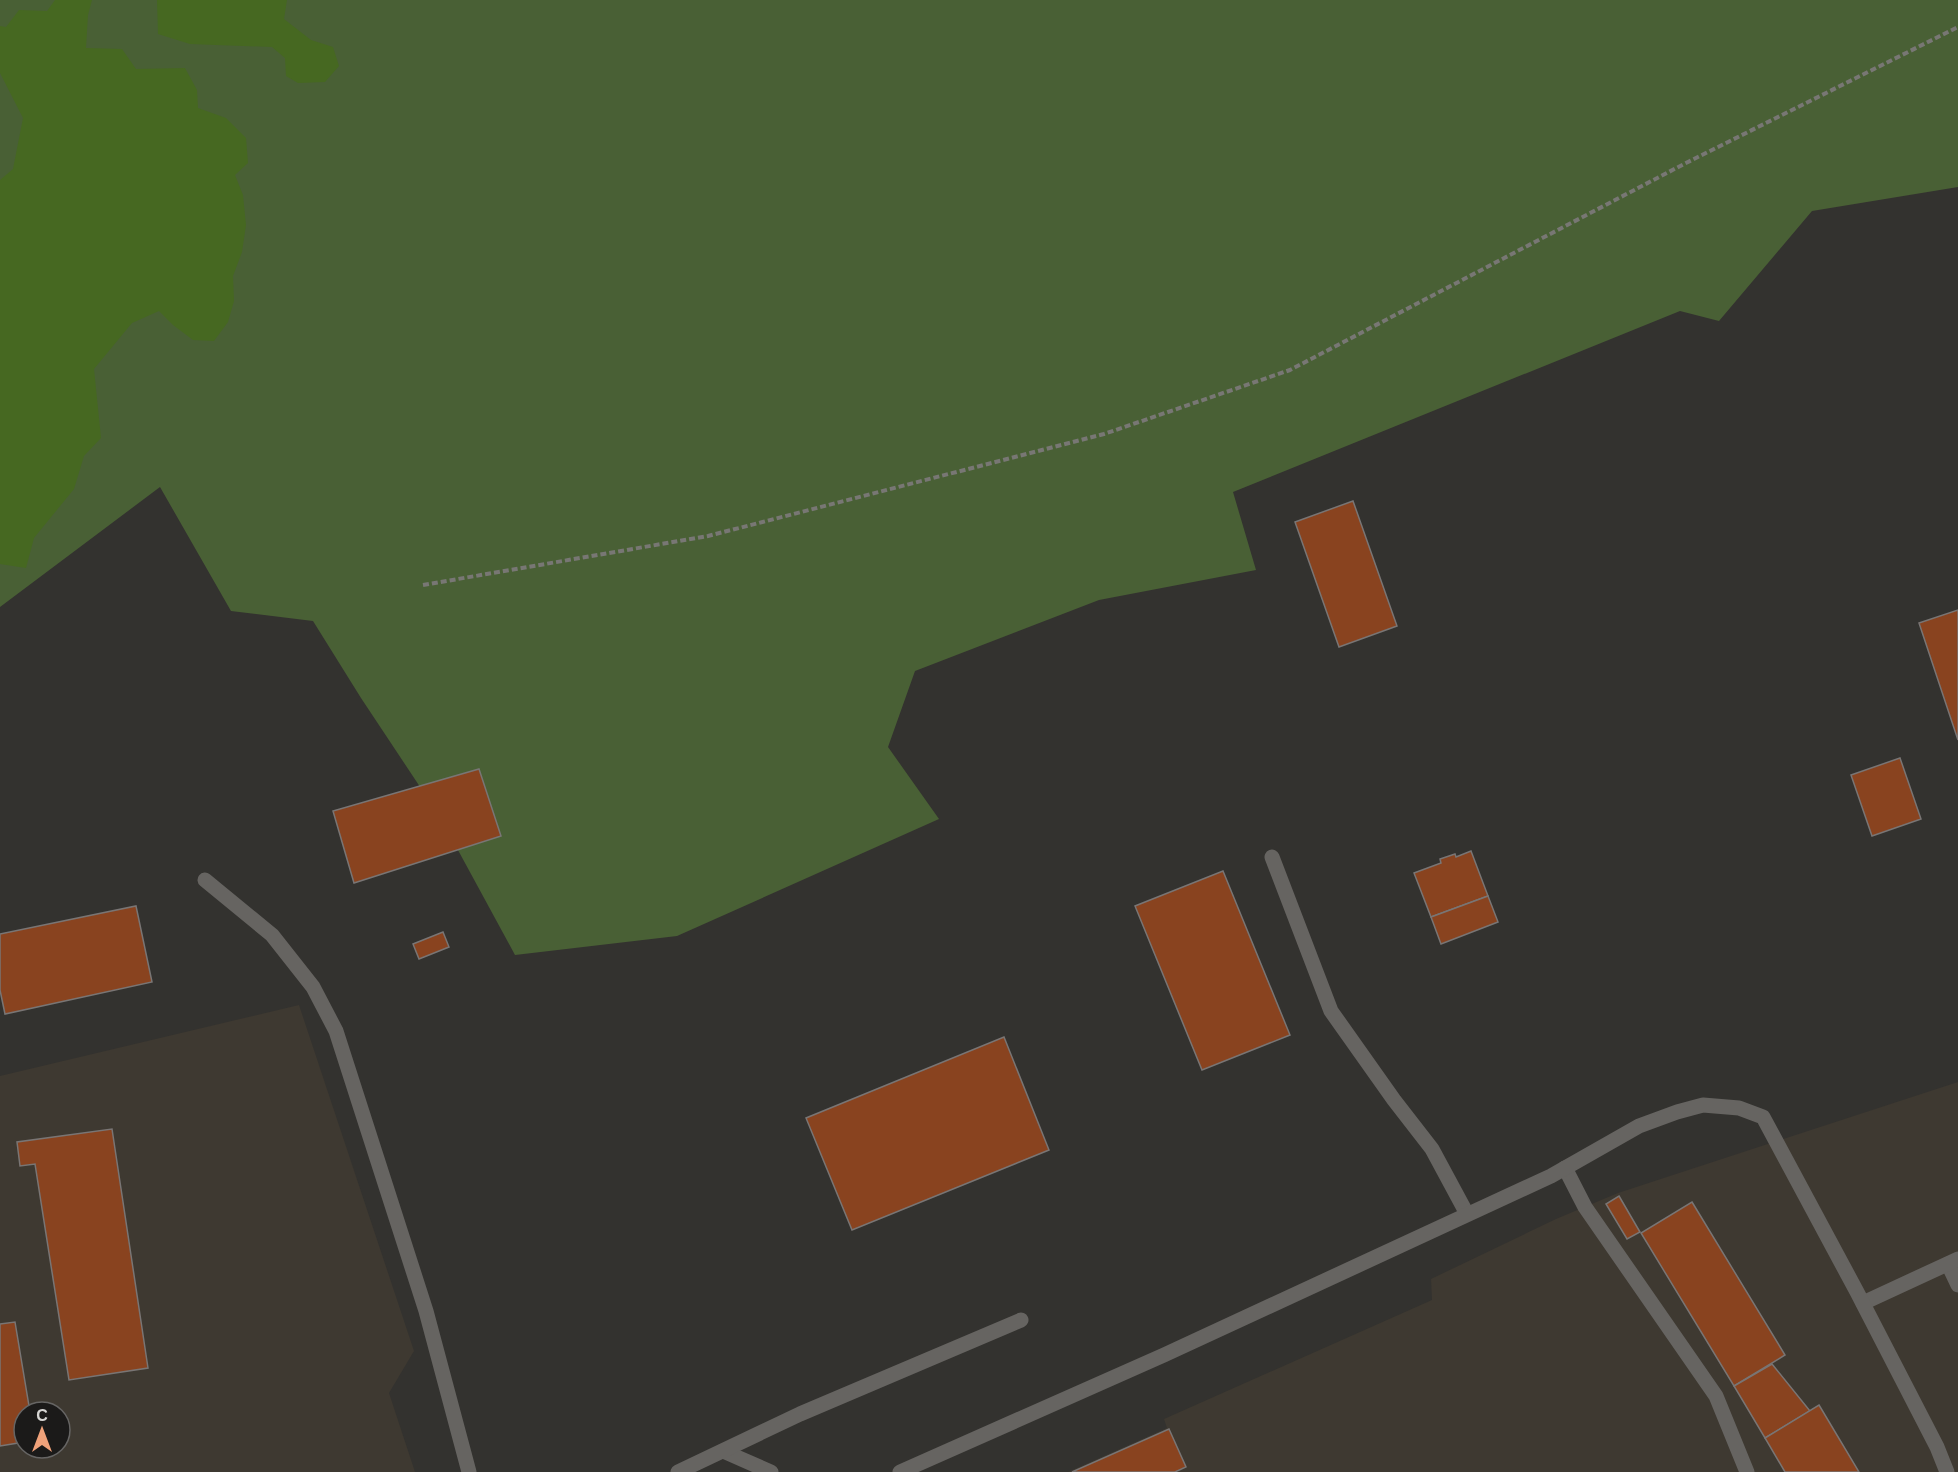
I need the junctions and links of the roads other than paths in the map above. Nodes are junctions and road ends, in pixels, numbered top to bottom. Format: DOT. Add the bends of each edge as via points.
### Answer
graph roads {
  1 [pos="1272,857"];
  2 [pos="205,880"];
  3 [pos="1565,1168"];
  4 [pos="1467,1215"];
  5 [pos="1953,1262"];
  6 [pos="1958,1285"];
  7 [pos="1863,1303"];
  8 [pos="1021,1320"];
  9 [pos="723,1451"];
  10 [pos="469,1472"];
  11 [pos="678,1472"];
  12 [pos="771,1472"];
  13 [pos="900,1472"];
  14 [pos="1747,1472"];
  15 [pos="1947,1472"];
  1 -- 4 [label="lane" via="1331,1011 1432,1149"];
  2 -- 10 [label="lane" via="272,935 313,987 336,1031 426,1311"];
  3 -- 4 [label="lane"];
  3 -- 7 [label="lane" via="1639,1126 1703,1105 1739,1108 1763,1117"];
  3 -- 14 [label="lane" via="1585,1207 1716,1396"];
  4 -- 13 [label="lane"];
  5 -- 6 [label="lane"];
  5 -- 7 [label="lane"];
  7 -- 15 [label="lane"];
  8 -- 9 [label="lane"];
  9 -- 11 [label="lane"];
  9 -- 12 [label="lane"];
}
